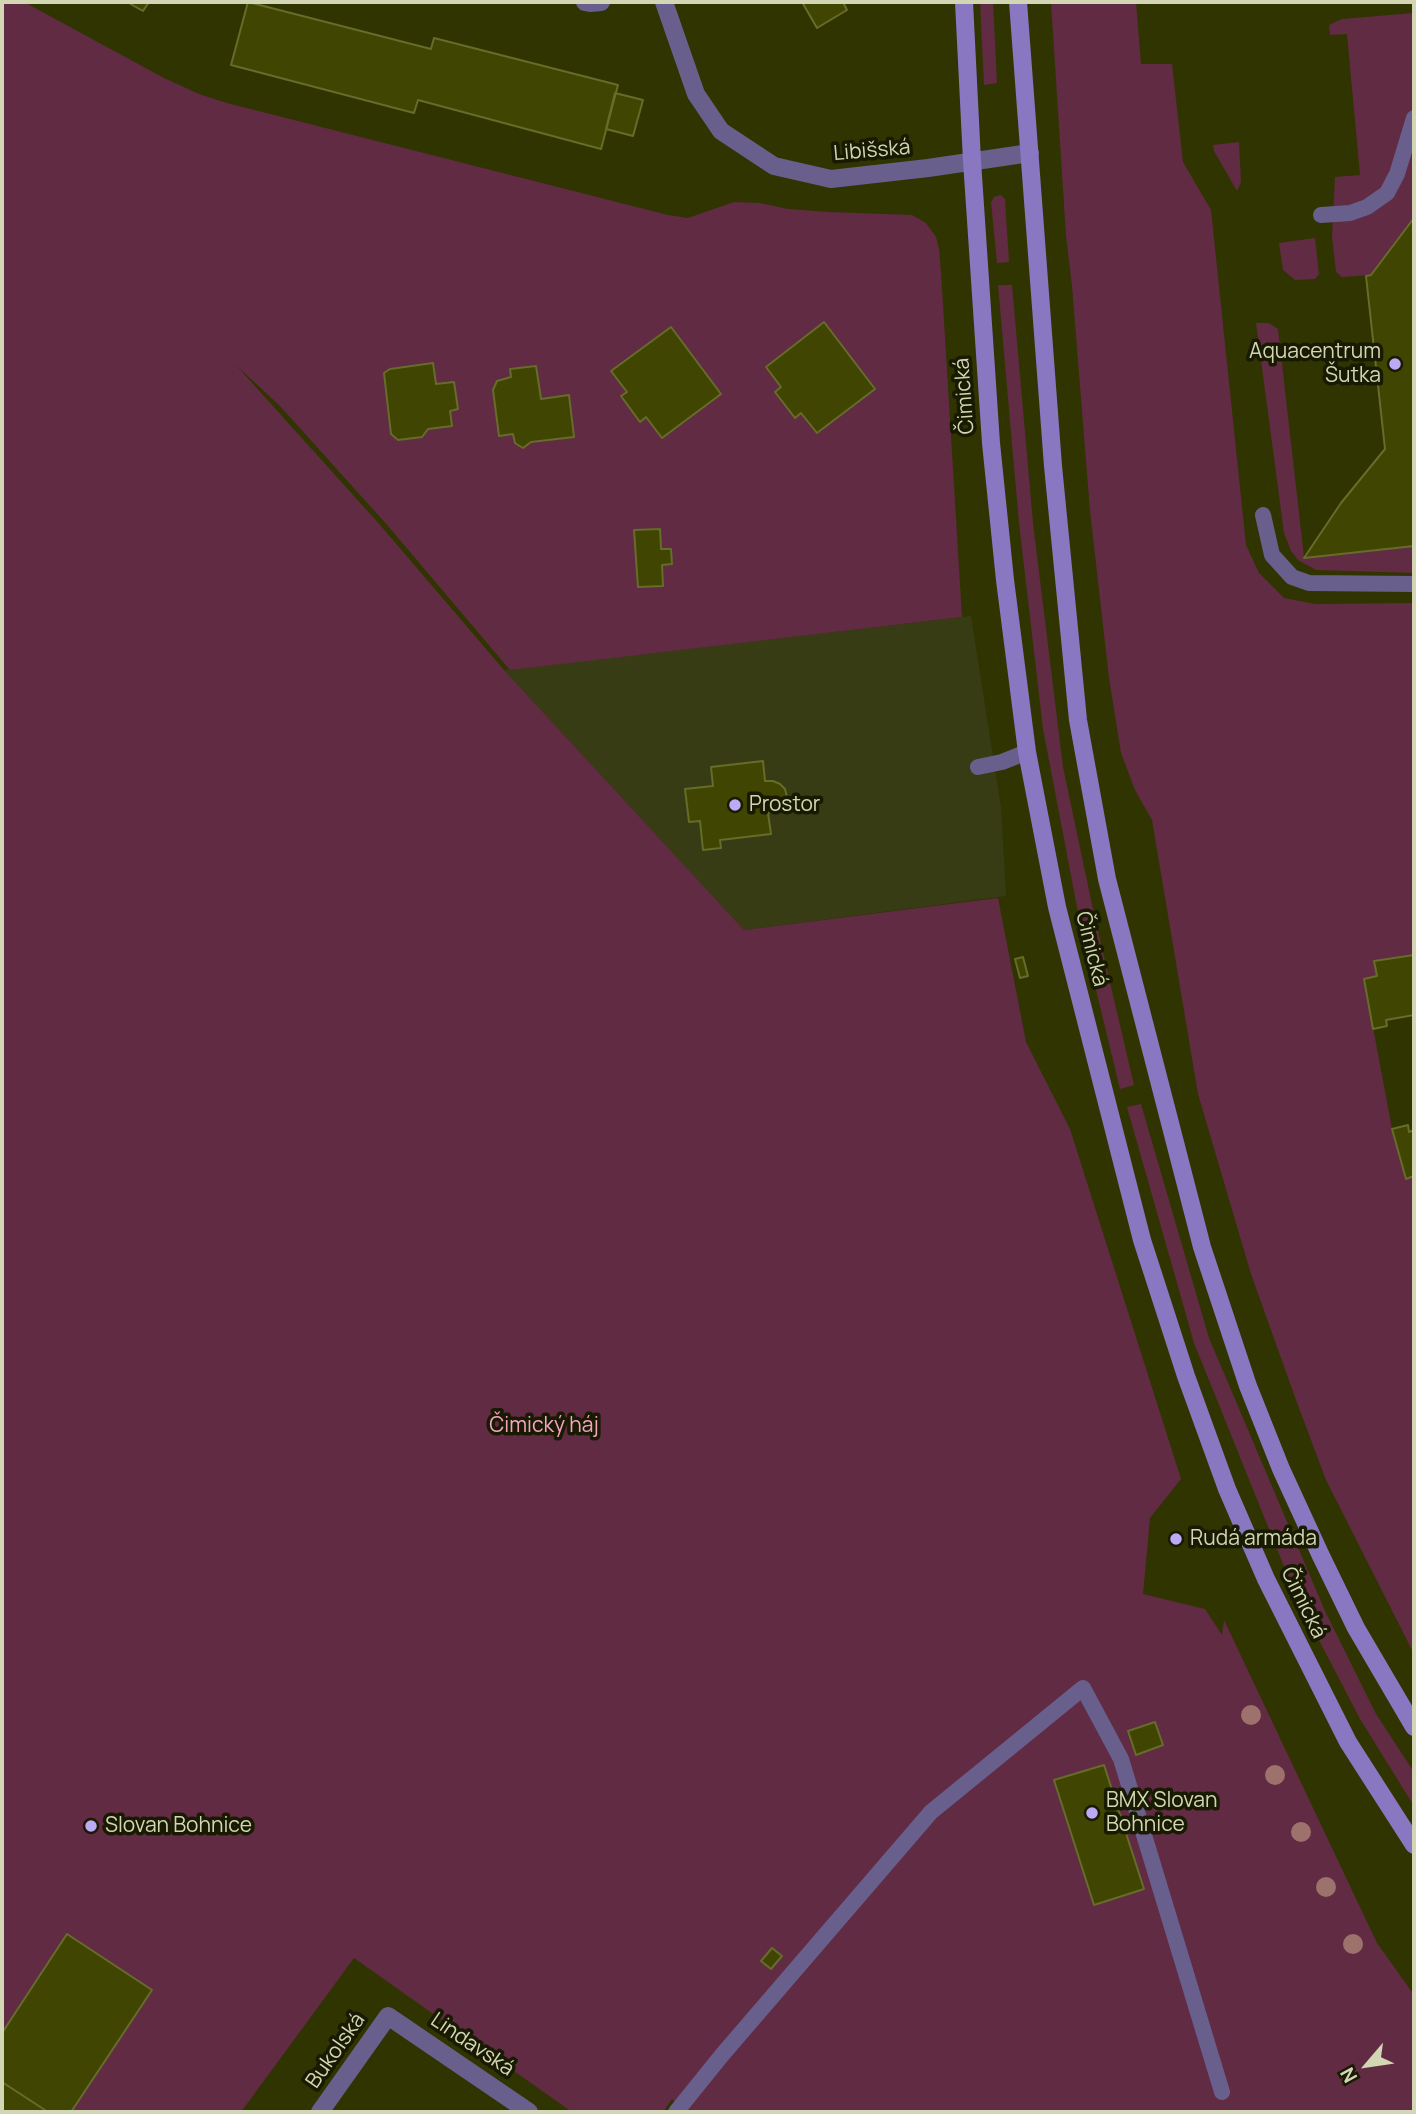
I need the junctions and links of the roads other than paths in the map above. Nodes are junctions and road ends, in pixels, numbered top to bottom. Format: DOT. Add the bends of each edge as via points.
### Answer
graph roads {
  1 [pos="585,2"];
  2 [pos="601,2"];
  3 [pos="664,2"];
  4 [pos="964,2"];
  5 [pos="1018,2"];
  6 [pos="1414,118"];
  7 [pos="1030,153"];
  8 [pos="972,161"];
  9 [pos="1321,215"];
  10 [pos="1263,515"];
  11 [pos="1414,584"];
  12 [pos="1027,752"];
  13 [pos="978,767"];
  14 [pos="1414,1727"];
  15 [pos="1414,1845"];
  16 [pos="388,2016"];
  17 [pos="1222,2092"];
  18 [pos="320,2112"];
  19 [pos="529,2112"];
  20 [pos="676,2112"];
  1 -- 2 [label="street"];
  3 -- 8 [label="street, Libišská" via="696,94 721,131 774,166 831,179"];
  4 -- 8 [label="main road, Čimická"];
  5 -- 7 [label="main road, Čimická"];
  6 -- 9 [label="lane" via="1387,193 1350,213"];
  7 -- 8 [label="street, Libišská"];
  7 -- 14 [label="main road, Čimická" via="1078,720 1107,879 1202,1247 1248,1386 1281,1469 1356,1628"];
  8 -- 12 [label="main road, Čimická" via="991,443"];
  10 -- 11 [label="lane" via="1272,555 1292,576 1309,583"];
  12 -- 13 [label="lane"];
  12 -- 15 [label="main road, Čimická" via="1057,907 1086,1023 1142,1240 1186,1376 1271,1591 1348,1742"];
  16 -- 18 [label="street, Bukolská"];
  16 -- 19 [label="street, Lindavská"];
  17 -- 20 [label="lane" via="1121,1759 1083,1688 931,1812"];
}
